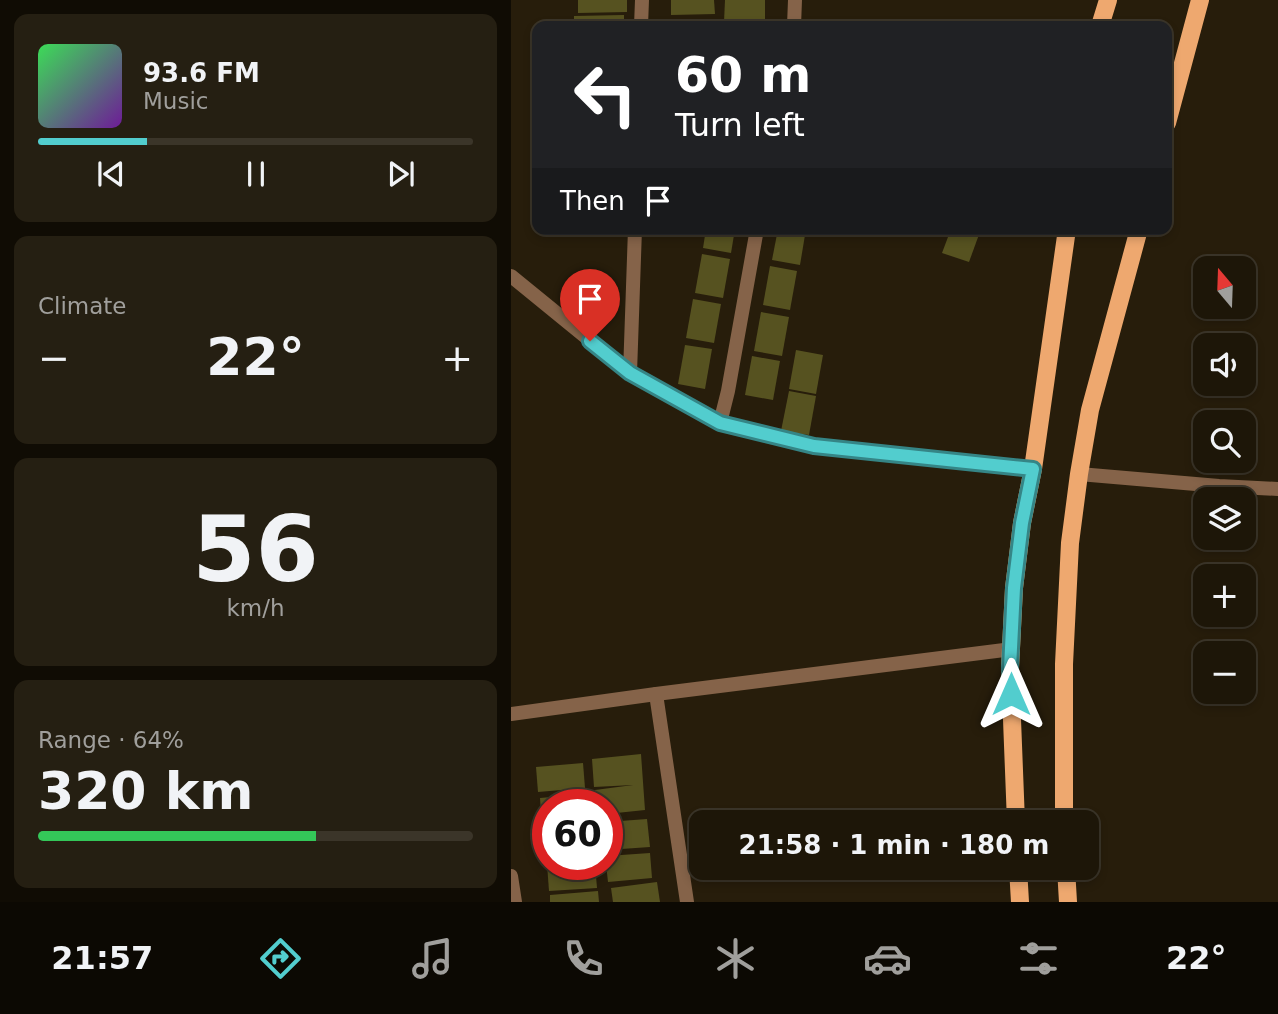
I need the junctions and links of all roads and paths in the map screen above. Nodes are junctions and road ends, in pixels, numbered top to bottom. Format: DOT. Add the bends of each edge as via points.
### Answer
graph roads {
  1 [pos="642,0"];
  2 [pos="795,0"];
  3 [pos="1108,0"];
  4 [pos="1200,0"];
  5 [pos="641,21"];
  6 [pos="794,21"];
  7 [pos="1102,21"];
  8 [pos="1172,104"];
  9 [pos="635,235"];
  10 [pos="756,235"];
  11 [pos="1066,235"];
  12 [pos="1137,235"];
  13 [pos="511,276"];
  14 [pos="630,373"];
  15 [pos="720,423"];
  16 [pos="1033,469"];
  17 [pos="1079,474"];
  18 [pos="1278,489"];
  19 [pos="1012,649"];
  20 [pos="656,694"];
  21 [pos="511,714"];
  22 [pos="1016,810"];
  23 [pos="1064,810"];
  24 [pos="511,876"];
  25 [pos="1019,880"];
  26 [pos="1067,880"];
  27 [pos="515,902"];
  28 [pos="687,902"];
  29 [pos="1020,902"];
  30 [pos="1068,902"];
  1 -- 5 [label="street"];
  2 -- 6 [label="street"];
  3 -- 7 [label="main road"];
  4 -- 8 [label="main road"];
  9 -- 14 [label="street"];
  10 -- 15 [label="street"];
  11 -- 16 [label="main road"];
  12 -- 17 [label="main road" via="1090,410"];
  13 -- 14 [label="street"];
  14 -- 15 [label="street"];
  15 -- 16 [label="street" via="814,446"];
  16 -- 19 [label="main road" via="1014,588"];
  17 -- 18 [label="street"];
  17 -- 23 [label="main road" via="1070,542 1065,650"];
  19 -- 20 [label="street"];
  19 -- 22 [label="main road"];
  20 -- 21 [label="street"];
  20 -- 28 [label="street"];
  24 -- 27 [label="street"];
  25 -- 29 [label="main road"];
  26 -- 30 [label="main road"];
}
